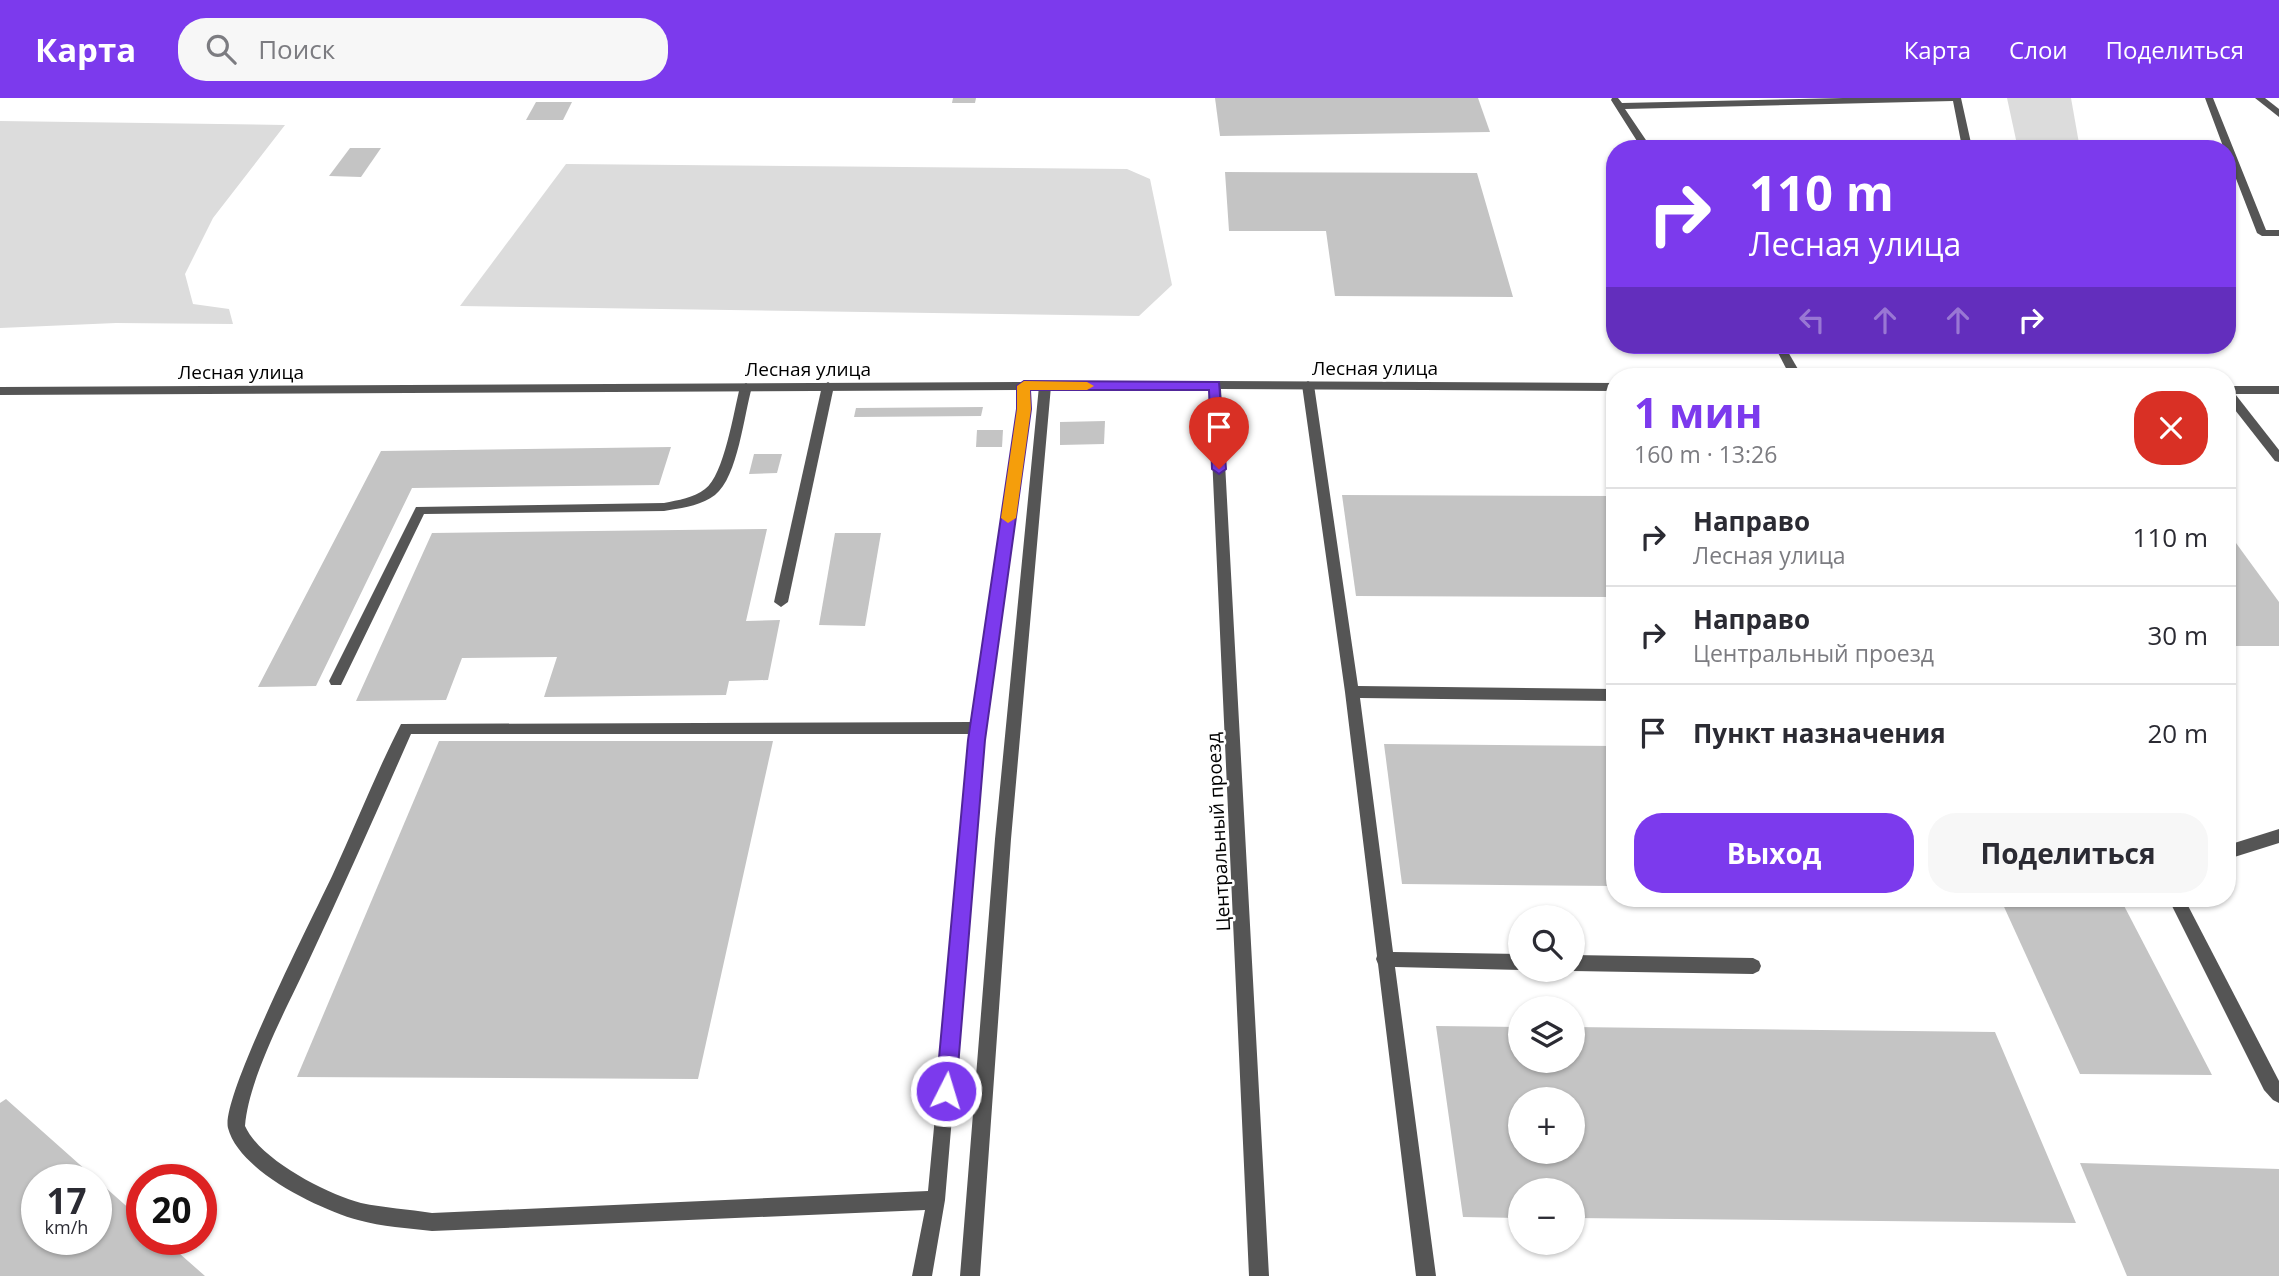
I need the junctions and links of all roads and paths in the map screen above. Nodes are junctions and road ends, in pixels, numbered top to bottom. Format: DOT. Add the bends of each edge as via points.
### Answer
graph roads {
  1 [pos="1957,98"];
  2 [pos="2209,98"];
  3 [pos="2259,98"];
  4 [pos="1616,102"];
  5 [pos="2279,114"];
  6 [pos="1641,140"];
  7 [pos="1965,140"];
  8 [pos="2225,140"];
  9 [pos="2236,167"];
  10 [pos="2279,233"];
  11 [pos="1215,385"];
  12 [pos="1308,385"];
  13 [pos="828,386"];
  14 [pos="1024,386"];
  15 [pos="1045,386"];
  16 [pos="746,387"];
  17 [pos="1606,387"];
  18 [pos="2279,390"];
  19 [pos="0,391"];
  20 [pos="2236,392"];
  21 [pos="2236,402"];
  22 [pos="2279,458"];
  23 [pos="781,602"];
  24 [pos="336,681"];
  25 [pos="1352,692"];
  26 [pos="1606,695"];
  27 [pos="979,728"];
  28 [pos="2279,836"];
  29 [pos="2236,849"];
  30 [pos="2181,907"];
  31 [pos="1384,959"];
  32 [pos="1508,962"];
  33 [pos="1585,963"];
  34 [pos="1753,966"];
  35 [pos="2279,1094"];
  36 [pos="936,1200"];
  37 [pos="922,1276"];
  38 [pos="970,1276"];
  39 [pos="1259,1276"];
  40 [pos="1426,1276"];
  1 -- 4 [label="street"];
  1 -- 7 [label="street"];
  2 -- 8 [label="street"];
  3 -- 5 [label="street"];
  4 -- 6 [label="street"];
  9 -- 10 [label="street" via="2262,233"];
  11 -- 12 [label="street, Лесная улица"];
  11 -- 15 [label="street, Лесная улица"];
  11 -- 39 [label="street, Центральный проезд"];
  12 -- 17 [label="street, Лесная улица"];
  12 -- 25 [label="street"];
  13 -- 14 [label="street, Лесная улица"];
  13 -- 16 [label="street, Лесная улица"];
  13 -- 23 [label="street"];
  14 -- 15 [label="street, Лесная улица"];
  14 -- 27 [label="street"];
  15 -- 38 [label="street" via="1003,839"];
  16 -- 19 [label="street, Лесная улица"];
  16 -- 24 [label="street" via="722,476 713,489 691,502 664,507 420,510"];
  18 -- 20 [label="street"];
  21 -- 22 [label="street"];
  25 -- 26 [label="street"];
  25 -- 31 [label="street"];
  27 -- 36 [label="street"];
  27 -- 36 [label="street" via="406,728 258,1056 235,1121 253,1152 311,1189 351,1209 432,1222"];
  28 -- 29 [label="street"];
  30 -- 35 [label="street"];
  31 -- 32 [label="street"];
  31 -- 40 [label="street"];
  33 -- 34 [label="street"];
  36 -- 37 [label="street"];
}
